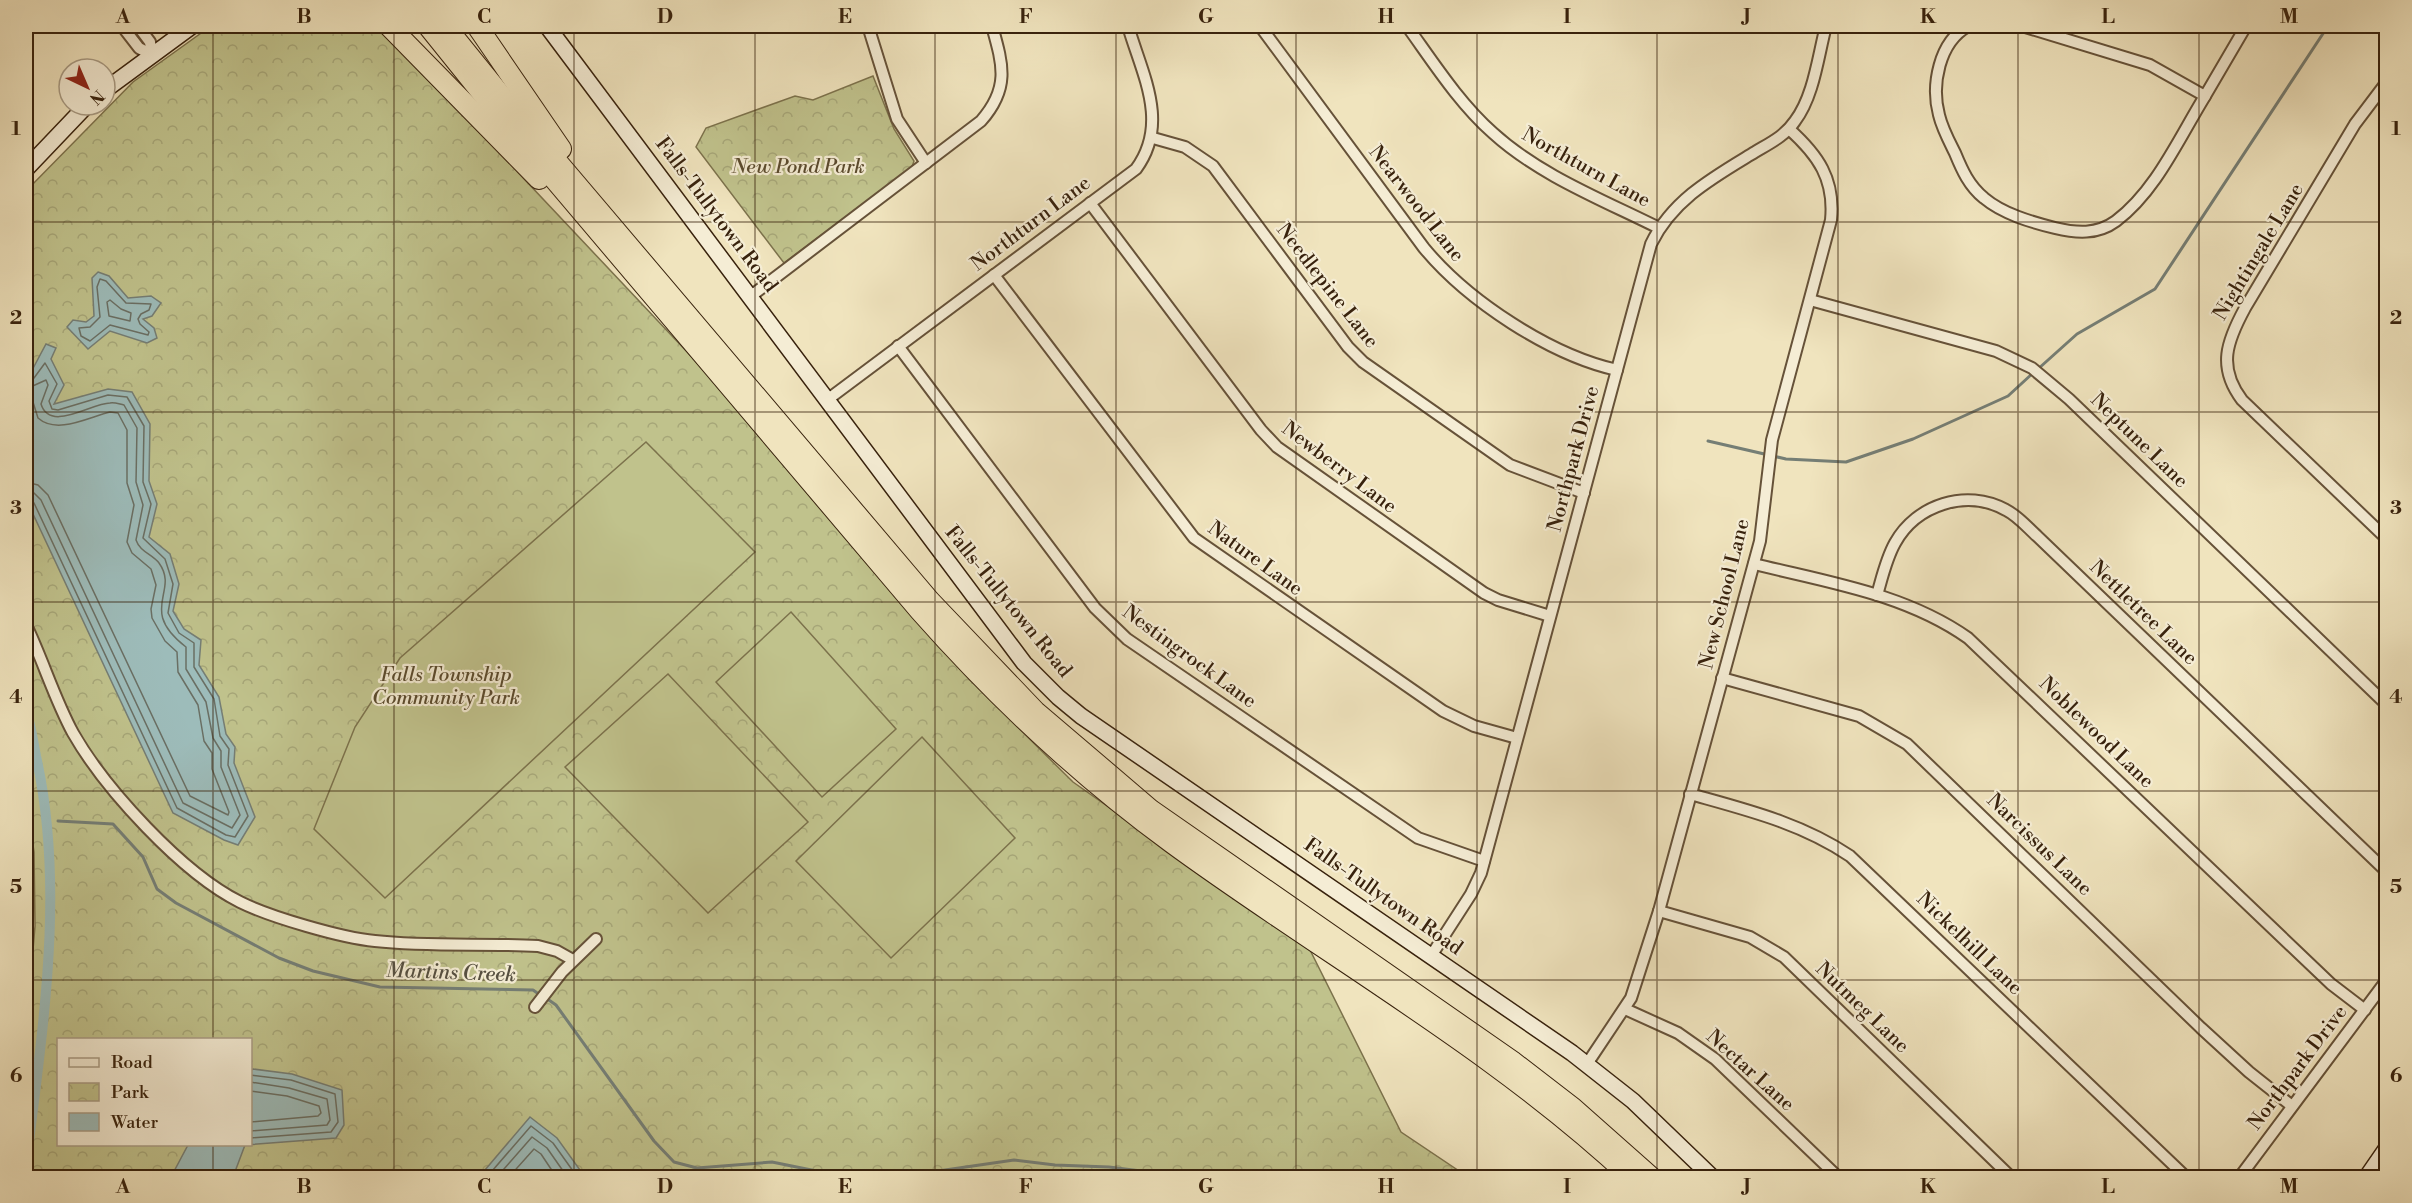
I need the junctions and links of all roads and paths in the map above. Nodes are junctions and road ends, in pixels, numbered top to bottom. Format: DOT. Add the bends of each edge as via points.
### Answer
graph roads {
  1 [pos="122,26"];
  2 [pos="138,26"];
  3 [pos="192,26"];
  4 [pos="389,26"];
  5 [pos="428,26"];
  6 [pos="445,26"];
  7 [pos="477,26"];
  8 [pos="547,26"];
  9 [pos="868,26"];
  10 [pos="992,26"];
  11 [pos="1128,26"];
  12 [pos="1260,26"];
  13 [pos="1407,26"];
  14 [pos="1826,26"];
  15 [pos="1968,26"];
  16 [pos="2022,26"];
  17 [pos="2246,26"];
  18 [pos="152,55"];
  19 [pos="117,81"];
  20 [pos="2386,83"];
  21 [pos="2205,96"];
  22 [pos="76,117"];
  23 [pos="1789,129"];
  24 [pos="1153,138"];
  25 [pos="926,163"];
  26 [pos="26,169"];
  27 [pos="1090,203"];
  28 [pos="1659,228"];
  29 [pos="622,238"];
  30 [pos="994,275"];
  31 [pos="751,297"];
  32 [pos="1810,300"];
  33 [pos="662,306"];
  34 [pos="898,346"];
  35 [pos="1617,370"];
  36 [pos="826,400"];
  37 [pos="1584,493"];
  38 [pos="2386,538"];
  39 [pos="1754,564"];
  40 [pos="1878,595"];
  41 [pos="1550,616"];
  42 [pos="26,625"];
  43 [pos="1722,678"];
  44 [pos="2386,704"];
  45 [pos="1517,738"];
  46 [pos="1690,794"];
  47 [pos="1484,861"];
  48 [pos="2386,871"];
  49 [pos="1659,911"];
  50 [pos="596,939"];
  51 [pos="1431,956"];
  52 [pos="573,960"];
  53 [pos="2386,981"];
  54 [pos="535,1007"];
  55 [pos="1625,1009"];
  56 [pos="2365,1010"];
  57 [pos="1587,1064"];
  58 [pos="2292,1106"];
  59 [pos="2386,1149"];
  60 [pos="1632,1178"];
  61 [pos="1652,1178"];
  62 [pos="1713,1178"];
  63 [pos="1839,1178"];
  64 [pos="2012,1178"];
  65 [pos="2187,1178"];
  66 [pos="2239,1178"];
  67 [pos="2366,1178"];
  1 -- 18 [label="street" via="139,48"];
  2 -- 18 [label="street" via="150,42"];
  3 -- 18 [label="street"];
  4 -- 33 [label="highway"];
  5 -- 33 [label="highway"];
  6 -- 29 [label="highway"];
  7 -- 29 [label="highway"];
  8 -- 31 [label="street, Falls-Tullytown Road"];
  9 -- 25 [label="street" via="897,119"];
  10 -- 25 [label="street" via="1003,74 997,98 981,121"];
  11 -- 24 [label="street, Northturn Lane" via="1154,113"];
  12 -- 35 [label="street, Nearwood Lane" via="1447,274 1542,342 1591,364"];
  13 -- 28 [label="street, Northturn Lane" via="1473,112 1504,142 1552,173"];
  14 -- 23 [label="street, Northpark Drive" via="1806,99"];
  15 -- 21 [label="street" via="1950,41 1941,63 1936,99 1939,117 1963,172 1982,197 1996,208 2049,227 2086,233 2116,221 2147,189"];
  16 -- 21 [label="street" via="2150,65"];
  17 -- 21 [label="street"];
  18 -- 19 [label="street"];
  20 -- 38 [label="street, Nightingale Lane" via="2355,124 2245,308 2231,333 2225,356 2228,376 2242,400"];
  22 -- 26 [label="street"];
  23 -- 28 [label="street, Northpark Drive" via="1682,200"];
  23 -- 32 [label="street, New School Lane" via="1813,152 1831,191 1831,220"];
  24 -- 27 [label="street, Northturn Lane" via="1136,169"];
  24 -- 37 [label="street, Needlepine Lane" via="1185,147 1212,166 1348,347 1379,376 1510,465"];
  25 -- 31 [label="street"];
  27 -- 30 [label="street, Northturn Lane"];
  27 -- 41 [label="street, Newberry Lane" via="1277,447 1484,593"];
  28 -- 35 [label="street, Northpark Drive" via="1651,244"];
  29 -- 61 [label="highway" via="930,602 1049,724 1182,833 1527,1072"];
  30 -- 34 [label="street, Northturn Lane"];
  30 -- 45 [label="street, Nature Lane" via="1194,538 1443,711 1474,726"];
  31 -- 36 [label="street, Falls-Tullytown Road"];
  32 -- 39 [label="street, New School Lane" via="1772,440"];
  32 -- 44 [label="street, Neptune Lane" via="1996,351 2032,368"];
  33 -- 60 [label="highway" via="939,633 1054,747 1174,844 1504,1072"];
  34 -- 36 [label="street, Northturn Lane"];
  34 -- 47 [label="street, Nestingrock Lane" via="1095,608 1127,639 1418,838"];
  35 -- 37 [label="street, Northpark Drive"];
  36 -- 51 [label="street, Falls-Tullytown Road" via="1024,663 1058,698"];
  37 -- 41 [label="street, Northpark Drive"];
  39 -- 40 [label="street, Noblewood Lane"];
  39 -- 43 [label="street, New School Lane"];
  40 -- 48 [label="street, Nettletree Lane" via="1894,544 1918,516 1940,504 1966,500 2007,510"];
  40 -- 56 [label="street, Noblewood Lane" via="1932,615 1985,652 2283,939"];
  41 -- 45 [label="street, Northpark Drive"];
  42 -- 52 [label="street" via="59,705 96,769 139,819 214,887 241,903 277,916 373,941 538,946"];
  43 -- 46 [label="street, New School Lane"];
  43 -- 58 [label="street, Narcissus Lane" via="1859,716 1906,744 2201,1028"];
  45 -- 47 [label="street, Northpark Drive"];
  46 -- 49 [label="street, New School Lane"];
  46 -- 65 [label="street, Nickelhill Lane" via="1780,819 1808,830 1850,856"];
  47 -- 51 [label="street, Northpark Drive" via="1476,885"];
  49 -- 55 [label="street, New School Lane"];
  49 -- 64 [label="street, Nutmeg Lane" via="1750,937 1784,957"];
  50 -- 52 [label="street"];
  51 -- 57 [label="street, Falls-Tullytown Road"];
  52 -- 54 [label="street"];
  53 -- 56 [label="street, Northpark Drive"];
  55 -- 57 [label="street, New School Lane"];
  55 -- 63 [label="street, Nectar Lane" via="1678,1033 1707,1052"];
  56 -- 58 [label="street, Northpark Drive"];
  57 -- 62 [label="street, Falls-Tullytown Road" via="1633,1101"];
  58 -- 66 [label="street, Northpark Drive"];
  59 -- 67 [label="street"];
}
